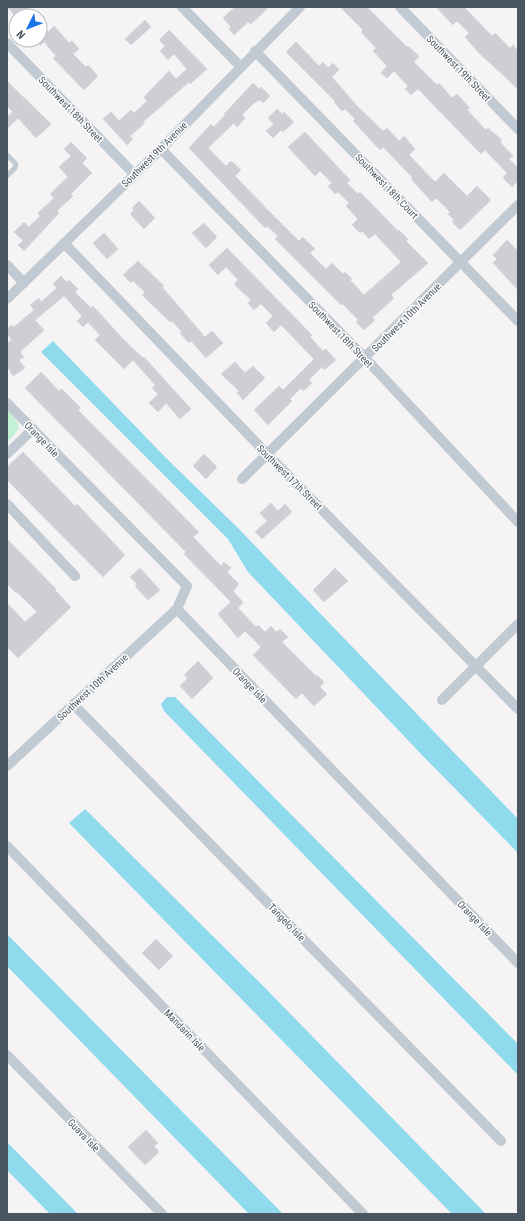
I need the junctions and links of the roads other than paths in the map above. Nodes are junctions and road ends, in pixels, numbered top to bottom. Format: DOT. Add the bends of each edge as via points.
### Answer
graph roads {
  1 [pos="182,7"];
  2 [pos="300,7"];
  3 [pos="400,7"];
  4 [pos="7,43"];
  5 [pos="255,51"];
  6 [pos="240,66"];
  7 [pos="518,128"];
  8 [pos="161,149"];
  9 [pos="7,155"];
  10 [pos="134,174"];
  11 [pos="7,176"];
  12 [pos="518,205"];
  13 [pos="64,243"];
  14 [pos="461,262"];
  15 [pos="7,265"];
  16 [pos="24,283"];
  17 [pos="7,299"];
  18 [pos="518,321"];
  19 [pos="365,358"];
  20 [pos="7,403"];
  21 [pos="33,429"];
  22 [pos="7,454"];
  23 [pos="268,455"];
  24 [pos="242,479"];
  25 [pos="7,504"];
  26 [pos="518,522"];
  27 [pos="75,576"];
  28 [pos="177,609"];
  29 [pos="518,624"];
  30 [pos="476,666"];
  31 [pos="442,700"];
  32 [pos="73,704"];
  33 [pos="518,709"];
  34 [pos="7,766"];
  35 [pos="7,846"];
  36 [pos="518,963"];
  37 [pos="7,1055"];
  38 [pos="501,1140"];
  39 [pos="162,1214"];
  40 [pos="363,1214"];
  1 -- 6 [label="street"];
  2 -- 5 [label="street, Southwest 9th Avenue"];
  3 -- 7 [label="street, Southwest 19th Street"];
  4 -- 10 [label="street, Southwest 18th Street"];
  5 -- 6 [label="street, Southwest 9th Avenue"];
  5 -- 14 [label="street, Southwest 18th Court"];
  6 -- 8 [label="street, Southwest 9th Avenue"];
  8 -- 10 [label="street, Southwest 9th Avenue"];
  8 -- 19 [label="street, Southwest 18th Street"];
  9 -- 11 [label="lane" via="16,164"];
  10 -- 13 [label="street, Southwest 9th Avenue"];
  12 -- 14 [label="street, Southwest 10th Avenue"];
  13 -- 16 [label="street, Southwest 9th Avenue"];
  13 -- 23 [label="street, Southwest 17th Street"];
  14 -- 18 [label="street, Southwest 18th Court"];
  14 -- 19 [label="street, Southwest 10th Avenue"];
  15 -- 16 [label="street"];
  16 -- 17 [label="street, Southwest 9th Avenue"];
  19 -- 23 [label="street, Southwest 10th Avenue"];
  19 -- 26 [label="street, Southwest 18th Street"];
  20 -- 21 [label="street, Orange Isle"];
  21 -- 22 [label="street"];
  21 -- 28 [label="street, Orange Isle" via="187,586"];
  23 -- 24 [label="street, Southwest 10th Avenue"];
  23 -- 30 [label="street, Southwest 17th Street"];
  25 -- 27 [label="street"];
  28 -- 32 [label="street, Southwest 10th Avenue"];
  28 -- 36 [label="street, Orange Isle"];
  29 -- 30 [label="street"];
  30 -- 31 [label="street"];
  30 -- 33 [label="street, Southwest 17th Street"];
  32 -- 34 [label="street, Southwest 10th Avenue"];
  32 -- 38 [label="street, Tangelo Isle"];
  35 -- 40 [label="street, Mandarin Isle"];
  37 -- 39 [label="street, Guava Isle"];
}
